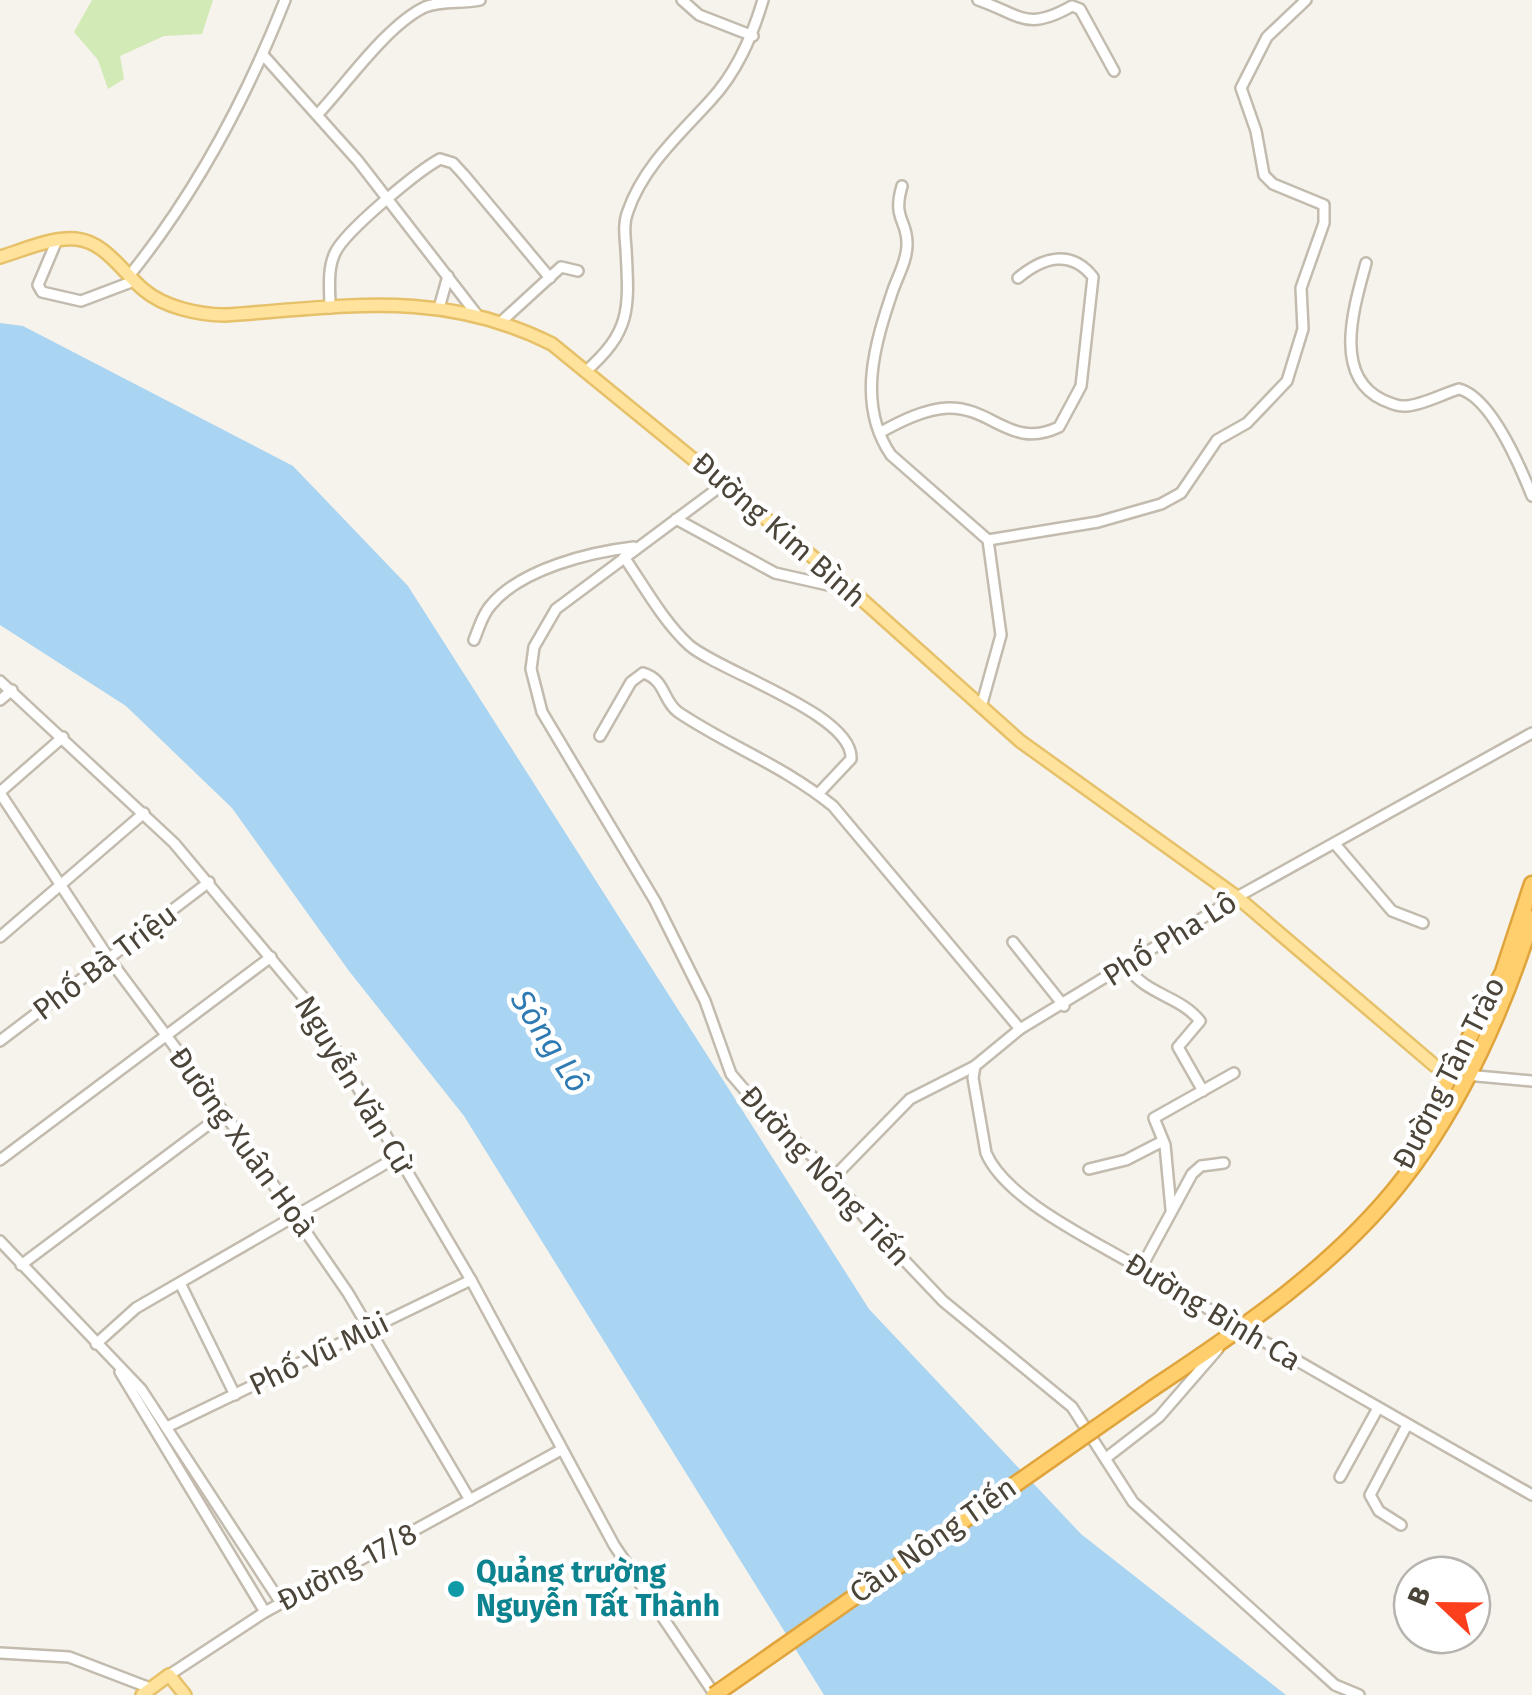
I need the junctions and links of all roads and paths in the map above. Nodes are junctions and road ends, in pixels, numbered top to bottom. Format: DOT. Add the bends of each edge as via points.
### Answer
graph roads {
  1 [pos="285,0"];
  2 [pos="480,0"];
  3 [pos="682,0"];
  4 [pos="763,0"];
  5 [pos="978,0"];
  6 [pos="1306,0"];
  7 [pos="753,36"];
  8 [pos="264,56"];
  9 [pos="1114,71"];
  10 [pos="318,114"];
  11 [pos="902,186"];
  12 [pos="385,200"];
  13 [pos="57,240"];
  14 [pos="0,256"];
  15 [pos="1366,264"];
  16 [pos="578,271"];
  17 [pos="448,276"];
  18 [pos="131,278"];
  19 [pos="550,278"];
  20 [pos="1018,278"];
  21 [pos="330,308"];
  22 [pos="439,308"];
  23 [pos="478,316"];
  24 [pos="502,321"];
  25 [pos="585,372"];
  26 [pos="881,432"];
  27 [pos="725,483"];
  28 [pos="1532,496"];
  29 [pos="676,518"];
  30 [pos="988,540"];
  31 [pos="638,547"];
  32 [pos="624,557"];
  33 [pos="830,571"];
  34 [pos="826,586"];
  35 [pos="850,590"];
  36 [pos="474,640"];
  37 [pos="0,681"];
  38 [pos="12,690"];
  39 [pos="0,700"];
  40 [pos="981,707"];
  41 [pos="1532,733"];
  42 [pos="600,736"];
  43 [pos="63,737"];
  44 [pos="0,792"];
  45 [pos="818,794"];
  46 [pos="144,813"];
  47 [pos="1335,844"];
  48 [pos="209,882"];
  49 [pos="60,884"];
  50 [pos="1532,884"];
  51 [pos="1237,897"];
  52 [pos="1532,918"];
  53 [pos="1423,923"];
  54 [pos="0,937"];
  55 [pos="1013,942"];
  56 [pos="271,957"];
  57 [pos="110,960"];
  58 [pos="1126,964"];
  59 [pos="1064,1006"];
  60 [pos="1020,1030"];
  61 [pos="165,1034"];
  62 [pos="0,1041"];
  63 [pos="975,1066"];
  64 [pos="1234,1073"];
  65 [pos="1460,1073"];
  66 [pos="1532,1081"];
  67 [pos="1203,1091"];
  68 [pos="224,1113"];
  69 [pos="1163,1140"];
  70 [pos="397,1157"];
  71 [pos="0,1160"];
  72 [pos="1224,1163"];
  73 [pos="1089,1169"];
  74 [pos="833,1178"];
  75 [pos="1171,1209"];
  76 [pos="295,1213"];
  77 [pos="0,1242"];
  78 [pos="21,1265"];
  79 [pos="1140,1268"];
  80 [pos="471,1280"];
  81 [pos="180,1282"];
  82 [pos="372,1329"];
  83 [pos="1238,1330"];
  84 [pos="1222,1341"];
  85 [pos="96,1344"];
  86 [pos="119,1370"];
  87 [pos="1153,1388"];
  88 [pos="235,1395"];
  89 [pos="1378,1408"];
  90 [pos="1407,1424"];
  91 [pos="168,1428"];
  92 [pos="560,1451"];
  93 [pos="1106,1458"];
  94 [pos="1340,1477"];
  95 [pos="1532,1494"];
  96 [pos="470,1500"];
  97 [pos="1401,1525"];
  98 [pos="280,1603"];
  99 [pos="265,1612"];
  100 [pos="0,1653"];
  101 [pos="169,1675"];
  102 [pos="146,1692"];
  103 [pos="185,1695"];
  104 [pos="715,1695"];
  105 [pos="1359,1695"];
  1 -- 8 [label="street"];
  2 -- 10 [label="street" via="420,10"];
  3 -- 7 [label="street" via="699,15"];
  4 -- 7 [label="street"];
  5 -- 9 [label="street" via="1021,20 1080,9"];
  6 -- 30 [label="street" via="1267,37 1241,88 1264,175 1324,205 1301,288 1301,340 1282,390 1217,440 1172,500 1098,522"];
  7 -- 25 [label="street" via="711,101 686,122 637,189 625,221 627,316 610,351"];
  8 -- 10 [label="street"];
  8 -- 18 [label="street" via="206,164"];
  10 -- 12 [label="street"];
  11 -- 26 [label="street" via="896,215 906,253 872,357 870,383"];
  12 -- 17 [label="street"];
  12 -- 19 [label="street" via="436,160 447,160"];
  12 -- 21 [label="street" via="336,249"];
  13 -- 14 [label="main road, Đường Kim Bình"];
  13 -- 18 [label="main road, Đường Kim Bình" via="101,247"];
  13 -- 18 [label="street" via="38,286 42,292 81,301"];
  15 -- 28 [label="street" via="1353,314 1358,381 1396,406 1459,388 1476,396"];
  16 -- 19 [label="street" via="566,265"];
  17 -- 22 [label="street"];
  17 -- 23 [label="street"];
  18 -- 21 [label="main road, Đường Kim Bình" via="154,296 212,315"];
  19 -- 24 [label="street"];
  20 -- 26 [label="street" via="1043,260 1067,258 1093,277 1081,386 1059,427 1030,436 947,408"];
  21 -- 22 [label="main road, Đường Kim Bình"];
  22 -- 23 [label="main road, Đường Kim Bình"];
  23 -- 24 [label="main road, Đường Kim Bình"];
  24 -- 25 [label="main road, Đường Kim Bình" via="552,344"];
  25 -- 27 [label="main road, Đường Kim Bình"];
  26 -- 30 [label="street" via="891,455"];
  27 -- 29 [label="street, Đường Nông Tiến"];
  27 -- 33 [label="main road, Đường Kim Bình"];
  29 -- 31 [label="street, Đường Nông Tiến"];
  29 -- 34 [label="street" via="775,572"];
  30 -- 40 [label="street" via="1001,635"];
  31 -- 32 [label="street, Đường Nông Tiến"];
  31 -- 36 [label="street" via="591,555 508,589 490,605"];
  32 -- 45 [label="street" via="691,646 813,713 849,748 851,760"];
  32 -- 74 [label="street, Đường Nông Tiến" via="572,594 543,627 531,668 534,692 654,901 705,1001 731,1074"];
  33 -- 34 [label="street"];
  33 -- 35 [label="main road, Đường Kim Bình"];
  34 -- 35 [label="street"];
  35 -- 40 [label="main road, Đường Kim Bình"];
  37 -- 38 [label="street, Nguyễn Văn Cừ"];
  38 -- 39 [label="street"];
  38 -- 43 [label="street, Nguyễn Văn Cừ"];
  40 -- 51 [label="main road, Đường Kim Bình"];
  41 -- 47 [label="street, Phố Pha Lô"];
  42 -- 45 [label="street" via="643,673 659,681 675,710 798,776"];
  43 -- 44 [label="street"];
  43 -- 46 [label="street, Nguyễn Văn Cừ"];
  44 -- 49 [label="street, Đường Xuân Hoà"];
  45 -- 60 [label="street"];
  46 -- 48 [label="street, Nguyễn Văn Cừ"];
  46 -- 49 [label="street"];
  47 -- 51 [label="street, Phố Pha Lô"];
  47 -- 53 [label="street" via="1392,911"];
  48 -- 56 [label="street, Nguyễn Văn Cừ"];
  48 -- 57 [label="street, Phố Bà Triệu"];
  49 -- 54 [label="street"];
  49 -- 57 [label="street, Đường Xuân Hoà"];
  50 -- 65 [label="highway, Đường Tân Trào"];
  51 -- 58 [label="street, Phố Pha Lô"];
  51 -- 65 [label="main road, Đường Kim Bình" via="1434,1065"];
  52 -- 65 [label="highway, Đường Tân Trào" via="1512,975"];
  55 -- 59 [label="street"];
  56 -- 61 [label="street"];
  56 -- 70 [label="street, Nguyễn Văn Cừ" via="330,1035"];
  57 -- 61 [label="street, Đường Xuân Hoà"];
  57 -- 62 [label="street, Phố Bà Triệu"];
  58 -- 59 [label="street, Phố Pha Lô"];
  58 -- 67 [label="street" via="1139,984 1200,1022 1178,1048"];
  59 -- 60 [label="street, Phố Pha Lô"];
  60 -- 63 [label="street, Phố Pha Lô"];
  61 -- 68 [label="street, Đường Xuân Hoà"];
  61 -- 71 [label="street"];
  63 -- 74 [label="street, Phố Pha Lô" via="910,1100"];
  63 -- 79 [label="street, Đường Bình Ca" via="991,1164 1028,1199"];
  64 -- 67 [label="street"];
  65 -- 66 [label="street"];
  65 -- 83 [label="highway, Đường Tân Trào" via="1404,1179 1333,1252"];
  67 -- 69 [label="street" via="1154,1118"];
  68 -- 76 [label="street, Đường Xuân Hoà"];
  68 -- 78 [label="street"];
  69 -- 73 [label="street" via="1126,1160"];
  69 -- 75 [label="street"];
  70 -- 76 [label="street"];
  70 -- 80 [label="street, Nguyễn Văn Cừ"];
  72 -- 75 [label="street" via="1196,1169"];
  74 -- 93 [label="street, Đường Nông Tiến" via="942,1301 1072,1407"];
  75 -- 79 [label="street"];
  76 -- 81 [label="street"];
  76 -- 82 [label="street, Đường Xuân Hoà"];
  77 -- 78 [label="street"];
  78 -- 85 [label="street"];
  79 -- 83 [label="street, Đường Bình Ca"];
  80 -- 82 [label="street, Phố Vũ Mùi"];
  80 -- 92 [label="street, Nguyễn Văn Cừ"];
  81 -- 85 [label="street" via="136,1308"];
  81 -- 88 [label="street"];
  82 -- 88 [label="street, Phố Vũ Mùi"];
  82 -- 96 [label="street, Đường Xuân Hoà"];
  83 -- 84 [label="highway, Đường Tân Trào"];
  83 -- 89 [label="street, Đường Bình Ca"];
  84 -- 87 [label="highway, Đường Tân Trào"];
  84 -- 93 [label="street" via="1182,1394"];
  85 -- 86 [label="street"];
  86 -- 91 [label="street"];
  86 -- 99 [label="street"];
  87 -- 104 [label="highway, Cầu Nông Tiến, bridge"];
  88 -- 91 [label="street, Phố Vũ Mùi"];
  89 -- 90 [label="street, Đường Bình Ca"];
  89 -- 94 [label="street"];
  90 -- 95 [label="street, Đường Bình Ca"];
  90 -- 97 [label="street" via="1370,1495 1379,1511"];
  91 -- 98 [label="street"];
  92 -- 96 [label="street, Đường 17/8"];
  92 -- 104 [label="street, Nguyễn Văn Cừ"];
  93 -- 105 [label="street, Đường Nông Tiến" via="1132,1502 1336,1685"];
  96 -- 98 [label="street, Đường 17/8"];
  98 -- 99 [label="street, Đường 17/8"];
  99 -- 101 [label="street, Đường 17/8"];
  100 -- 102 [label="street" via="80,1659"];
  101 -- 102 [label="main road, Đường 17/8"];
  101 -- 103 [label="main road"];
}
